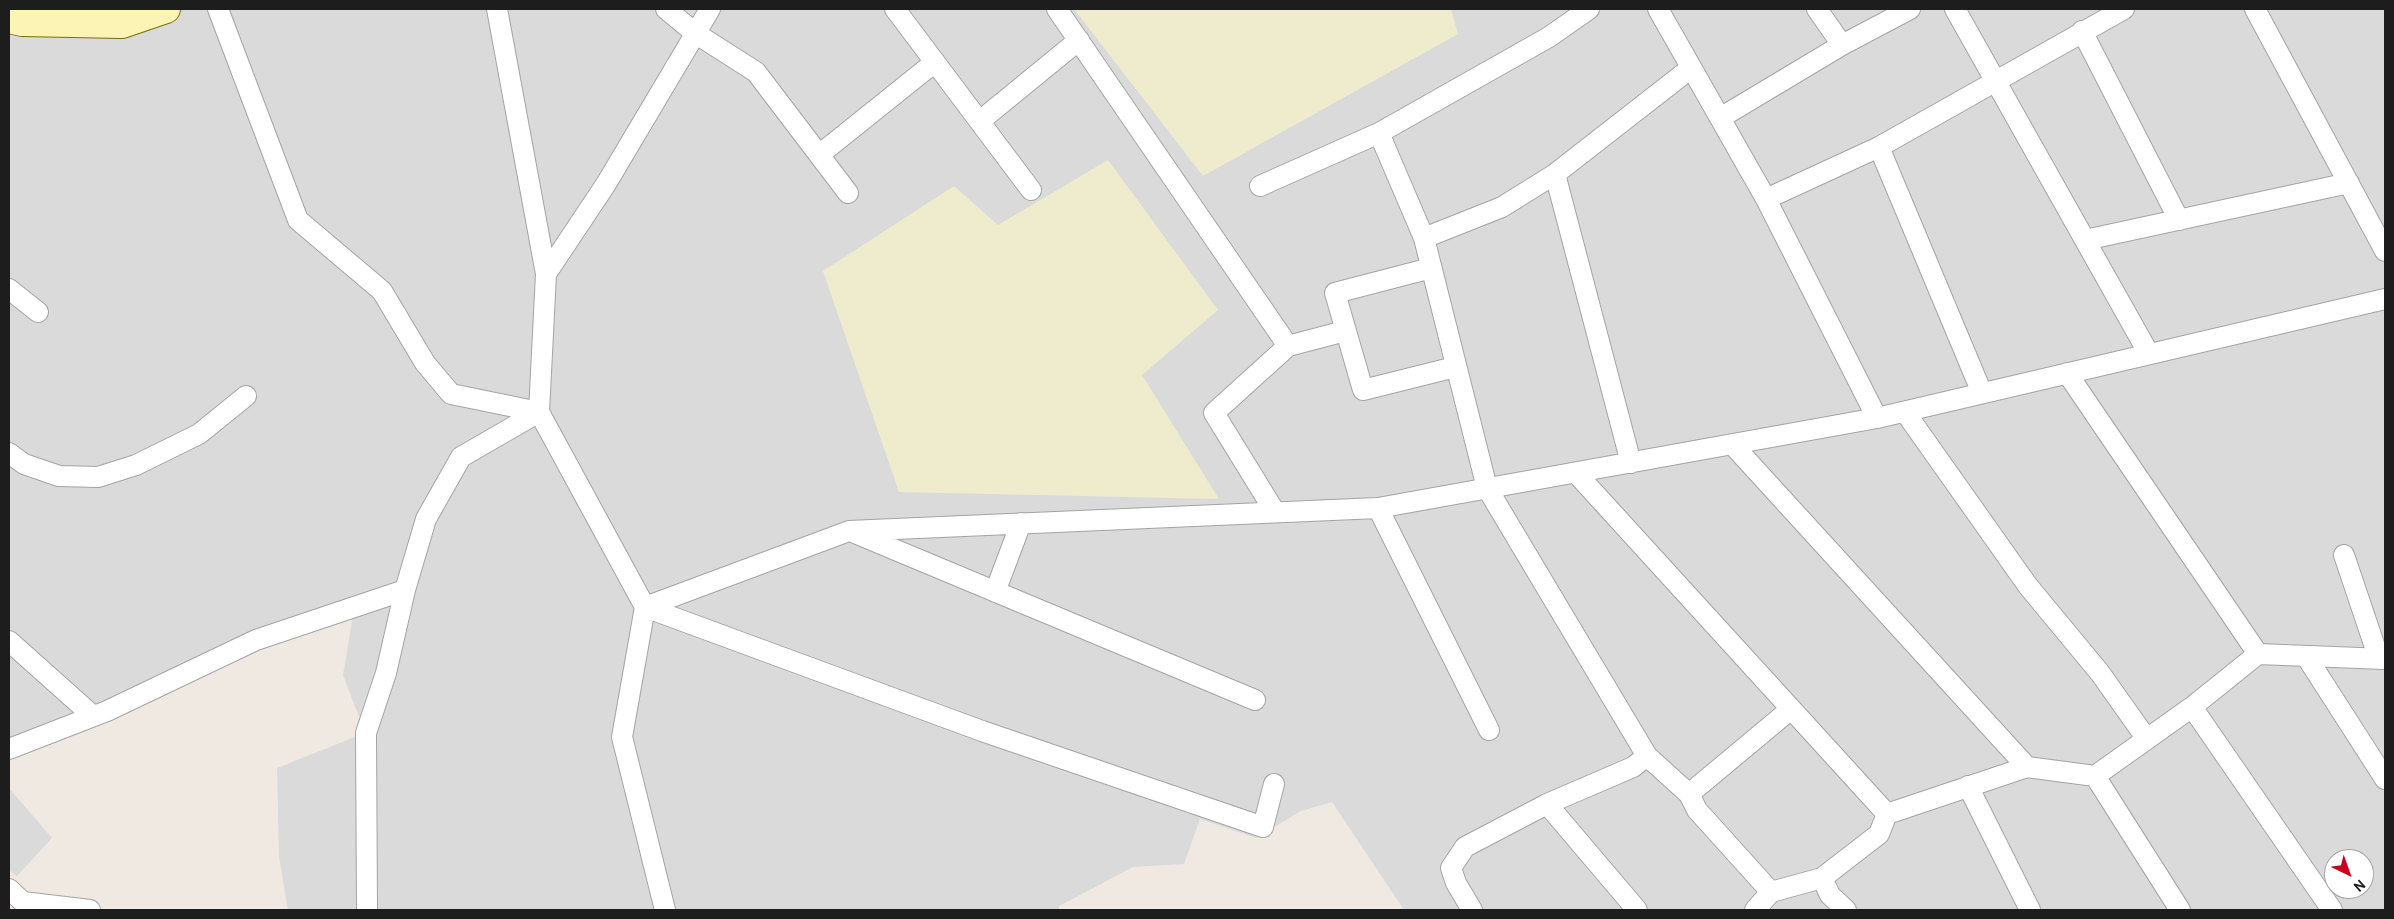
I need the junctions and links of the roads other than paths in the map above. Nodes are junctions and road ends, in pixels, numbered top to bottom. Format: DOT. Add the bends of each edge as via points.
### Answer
graph roads {
  1 [pos="166,9"];
  2 [pos="218,9"];
  3 [pos="497,9"];
  4 [pos="666,9"];
  5 [pos="710,9"];
  6 [pos="895,9"];
  7 [pos="1057,9"];
  8 [pos="1589,9"];
  9 [pos="1658,9"];
  10 [pos="1817,9"];
  11 [pos="1910,9"];
  12 [pos="1955,9"];
  13 [pos="2124,9"];
  14 [pos="2255,9"];
  15 [pos="9,19"];
  16 [pos="2082,31"];
  17 [pos="695,33"];
  18 [pos="1078,40"];
  19 [pos="1842,45"];
  20 [pos="935,62"];
  21 [pos="1691,68"];
  22 [pos="1995,81"];
  23 [pos="1720,118"];
  24 [pos="980,121"];
  25 [pos="1378,133"];
  26 [pos="1879,147"];
  27 [pos="819,155"];
  28 [pos="1555,174"];
  29 [pos="2349,183"];
  30 [pos="1260,186"];
  31 [pos="1031,190"];
  32 [pos="848,194"];
  33 [pos="1766,200"];
  34 [pos="2178,220"];
  35 [pos="1424,238"];
  36 [pos="2085,240"];
  37 [pos="2385,251"];
  38 [pos="1431,268"];
  39 [pos="546,274"];
  40 [pos="9,289"];
  41 [pos="2385,299"];
  42 [pos="38,312"];
  43 [pos="1345,331"];
  44 [pos="1288,346"];
  45 [pos="2149,354"];
  46 [pos="1455,367"];
  47 [pos="2067,373"];
  48 [pos="1982,394"];
  49 [pos="246,396"];
  50 [pos="539,412"];
  51 [pos="1905,412"];
  52 [pos="1877,418"];
  53 [pos="1732,444"];
  54 [pos="9,453"];
  55 [pos="1631,463"];
  56 [pos="1576,473"];
  57 [pos="1487,488"];
  58 [pos="1378,508"];
  59 [pos="1275,512"];
  60 [pos="1021,523"];
  61 [pos="849,531"];
  62 [pos="2344,555"];
  63 [pos="405,590"];
  64 [pos="995,592"];
  65 [pos="645,607"];
  66 [pos="9,641"];
  67 [pos="2258,654"];
  68 [pos="2306,656"];
  69 [pos="2382,659"];
  70 [pos="1255,700"];
  71 [pos="2192,707"];
  72 [pos="1791,709"];
  73 [pos="94,716"];
  74 [pos="1489,730"];
  75 [pos="2146,738"];
  76 [pos="9,749"];
  77 [pos="1647,756"];
  78 [pos="2027,767"];
  79 [pos="2095,776"];
  80 [pos="2385,778"];
  81 [pos="1274,784"];
  82 [pos="1968,786"];
  83 [pos="1689,794"];
  84 [pos="1547,804"];
  85 [pos="1887,814"];
  86 [pos="1822,878"];
  87 [pos="9,889"];
  88 [pos="1771,892"];
  89 [pos="90,910"];
  90 [pos="367,910"];
  91 [pos="665,910"];
  92 [pos="1472,910"];
  93 [pos="1637,910"];
  94 [pos="1754,910"];
  95 [pos="1846,910"];
  96 [pos="2030,910"];
  97 [pos="2180,910"];
  98 [pos="2332,910"];
  1 -- 15 [label="street" via="122,24"];
  2 -- 50 [label="street" via="298,220 382,290 426,363 451,394"];
  3 -- 39 [label="street"];
  4 -- 17 [label="street"];
  5 -- 17 [label="street"];
  6 -- 20 [label="street"];
  7 -- 18 [label="street"];
  8 -- 25 [label="street" via="1549,38"];
  9 -- 21 [label="street"];
  10 -- 19 [label="street"];
  11 -- 19 [label="street"];
  12 -- 22 [label="street"];
  13 -- 16 [label="street"];
  14 -- 29 [label="street"];
  16 -- 22 [label="street"];
  16 -- 34 [label="street"];
  17 -- 27 [label="street" via="756,72"];
  17 -- 39 [label="street" via="606,184"];
  18 -- 24 [label="street"];
  18 -- 44 [label="street"];
  19 -- 23 [label="street"];
  20 -- 24 [label="street"];
  20 -- 27 [label="street"];
  21 -- 23 [label="street"];
  21 -- 28 [label="street"];
  22 -- 26 [label="street"];
  22 -- 36 [label="street"];
  23 -- 33 [label="street"];
  24 -- 31 [label="street"];
  25 -- 30 [label="street"];
  25 -- 35 [label="street"];
  26 -- 33 [label="street"];
  26 -- 48 [label="street"];
  27 -- 32 [label="street"];
  28 -- 35 [label="street" via="1502,207"];
  28 -- 55 [label="street"];
  29 -- 34 [label="street"];
  29 -- 37 [label="street"];
  33 -- 52 [label="street"];
  34 -- 36 [label="street"];
  35 -- 38 [label="street"];
  36 -- 45 [label="street"];
  38 -- 43 [label="street" via="1335,293"];
  38 -- 46 [label="street"];
  39 -- 50 [label="street"];
  40 -- 42 [label="street"];
  41 -- 45 [label="street"];
  43 -- 44 [label="street"];
  43 -- 46 [label="street" via="1363,390"];
  44 -- 59 [label="street" via="1214,413"];
  45 -- 47 [label="street"];
  46 -- 57 [label="street"];
  47 -- 48 [label="street"];
  47 -- 67 [label="street"];
  48 -- 51 [label="street"];
  49 -- 54 [label="street" via="199,434 136,465 98,477 59,476 24,464"];
  50 -- 63 [label="street" via="462,457 426,519"];
  50 -- 65 [label="street"];
  51 -- 52 [label="street"];
  51 -- 75 [label="street" via="2028,586 2100,673"];
  52 -- 53 [label="street"];
  53 -- 55 [label="street"];
  53 -- 78 [label="street"];
  55 -- 56 [label="street"];
  56 -- 57 [label="street"];
  56 -- 72 [label="street"];
  57 -- 58 [label="street"];
  57 -- 77 [label="street"];
  58 -- 59 [label="street"];
  58 -- 74 [label="street"];
  59 -- 60 [label="street"];
  60 -- 61 [label="street"];
  60 -- 64 [label="street"];
  61 -- 64 [label="street"];
  61 -- 65 [label="street"];
  62 -- 69 [label="street"];
  63 -- 73 [label="street" via="256,640"];
  63 -- 90 [label="street" via="386,673 366,733"];
  64 -- 70 [label="street"];
  65 -- 81 [label="street" via="982,731 1263,827"];
  65 -- 91 [label="street" via="622,737"];
  66 -- 73 [label="street"];
  67 -- 68 [label="street"];
  67 -- 71 [label="street"];
  68 -- 69 [label="street"];
  68 -- 80 [label="street"];
  71 -- 75 [label="street"];
  71 -- 98 [label="street"];
  72 -- 83 [label="street"];
  72 -- 85 [label="street"];
  73 -- 76 [label="street"];
  75 -- 79 [label="street"];
  77 -- 83 [label="street"];
  77 -- 84 [label="street" via="1633,767"];
  78 -- 79 [label="street"];
  78 -- 82 [label="street"];
  79 -- 97 [label="street"];
  82 -- 85 [label="street"];
  82 -- 96 [label="street"];
  83 -- 88 [label="street" via="1698,810"];
  84 -- 92 [label="street" via="1465,847 1451,868"];
  84 -- 93 [label="street"];
  85 -- 86 [label="street" via="1879,834"];
  86 -- 88 [label="street"];
  86 -- 95 [label="street" via="1830,895"];
  87 -- 89 [label="street" via="23,902"];
  88 -- 94 [label="street"];
}
